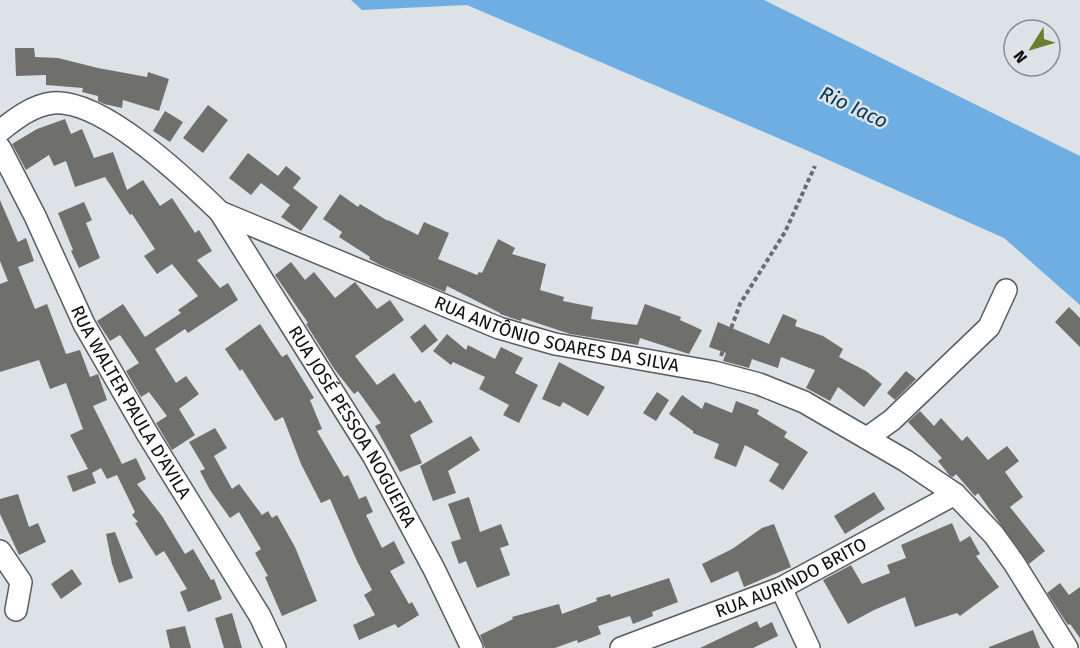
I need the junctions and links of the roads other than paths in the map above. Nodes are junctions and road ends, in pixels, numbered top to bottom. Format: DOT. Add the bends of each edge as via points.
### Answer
graph roads {
  1 [pos="0,131"];
  2 [pos="0,148"];
  3 [pos="220,212"];
  4 [pos="1006,290"];
  5 [pos="867,438"];
  6 [pos="955,494"];
  7 [pos="0,551"];
  8 [pos="781,588"];
  9 [pos="16,610"];
  10 [pos="275,648"];
  11 [pos="472,648"];
  12 [pos="621,648"];
  13 [pos="809,648"];
  14 [pos="1067,648"];
  1 -- 3 [label="street, RUA ANTÔNIO SOARES DA SILVA" via="37,107 53,103 84,107 128,134"];
  2 -- 10 [label="street, RUA WALTER PAULA D'AVILA" via="84,324 260,616"];
  3 -- 5 [label="street, RUA ANTÔNIO SOARES DA SILVA" via="499,328 555,344 714,372 759,384 804,402"];
  3 -- 11 [label="street, RUA JOSÉ PESSOA NOGUEIRA" via="374,457"];
  4 -- 5 [label="street" via="988,327 892,420"];
  5 -- 6 [label="street, RUA ANTÔNIO SOARES DA SILVA"];
  6 -- 8 [label="street, RUA AURINDO BRITO"];
  6 -- 14 [label="street, RUA ANTÔNIO SOARES DA SILVA" via="994,535"];
  7 -- 9 [label="street" via="21,582"];
  8 -- 12 [label="street, RUA AURINDO BRITO"];
  8 -- 13 [label="street"];
}
